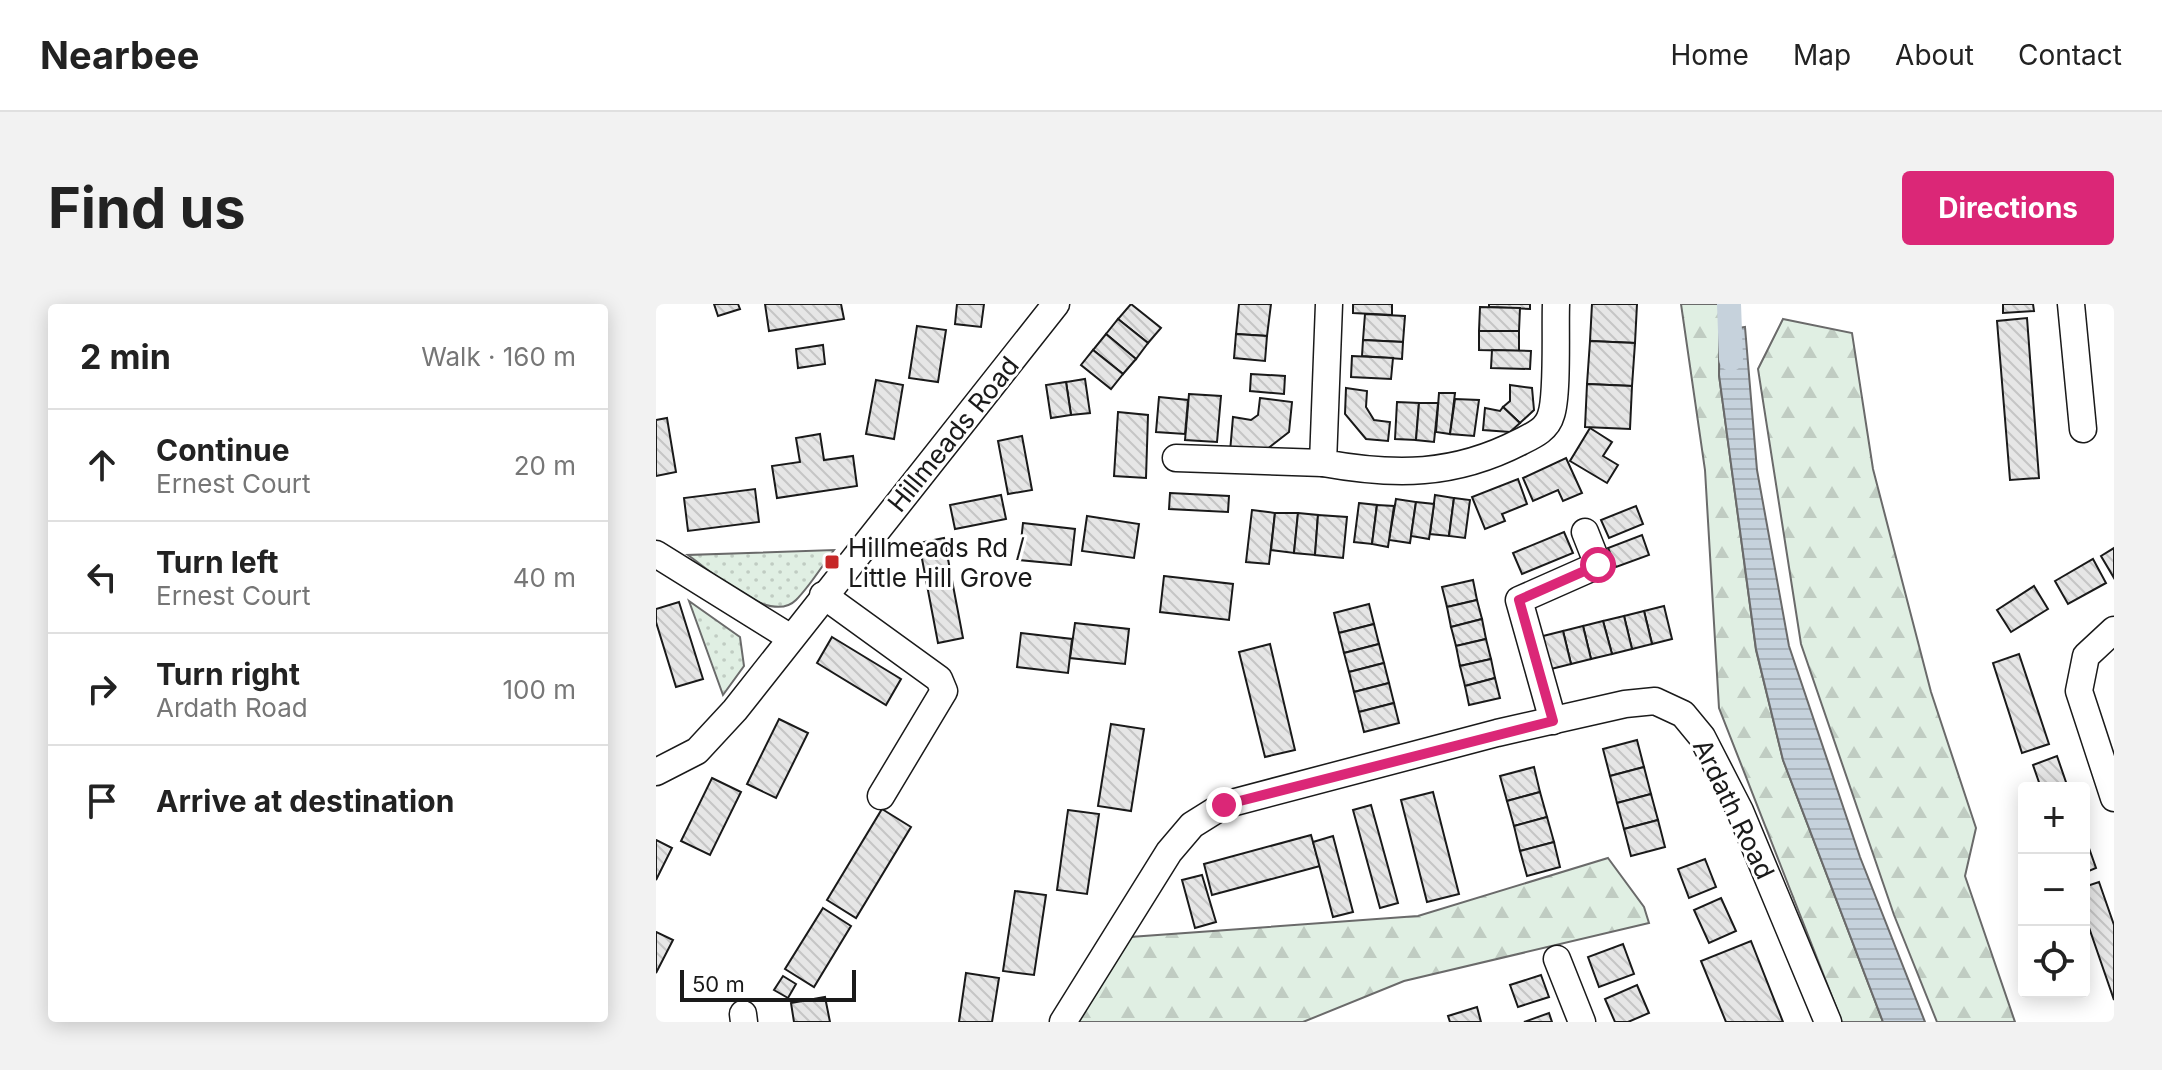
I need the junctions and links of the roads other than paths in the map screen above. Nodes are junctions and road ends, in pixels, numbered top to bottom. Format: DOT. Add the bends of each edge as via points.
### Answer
graph roads {
  1 [pos="1056,304"];
  2 [pos="1329,304"];
  3 [pos="1556,304"];
  4 [pos="2071,304"];
  5 [pos="2083,429"];
  6 [pos="1176,458"];
  7 [pos="1323,463"];
  8 [pos="1585,532"];
  9 [pos="656,554"];
  10 [pos="823,595"];
  11 [pos="2114,630"];
  12 [pos="791,638"];
  13 [pos="1553,721"];
  14 [pos="656,772"];
  15 [pos="881,796"];
  16 [pos="2114,798"];
  17 [pos="1557,959"];
  18 [pos="1063,1022"];
  19 [pos="1582,1022"];
  20 [pos="1828,1022"];
  1 -- 10 [label="street, Hillmeads Road"];
  2 -- 7 [label="street"];
  3 -- 7 [label="street" via="1551,415 1540,432 1484,460 1425,472"];
  4 -- 5 [label="street"];
  6 -- 7 [label="street"];
  8 -- 13 [label="street" via="1598,565 1519,600"];
  9 -- 12 [label="street"];
  10 -- 12 [label="street, Hillmeads Road"];
  10 -- 15 [label="street" via="939,679 944,691"];
  11 -- 16 [label="street" via="2086,656 2079,691"];
  12 -- 14 [label="street, Hillmeads Road" via="697,751"];
  13 -- 18 [label="street, Ardath Road" via="1224,805 1192,825 1169,852"];
  13 -- 20 [label="street, Ardath Road" via="1655,701 1683,714 1702,737 1740,811"];
  17 -- 19 [label="street"];
}
